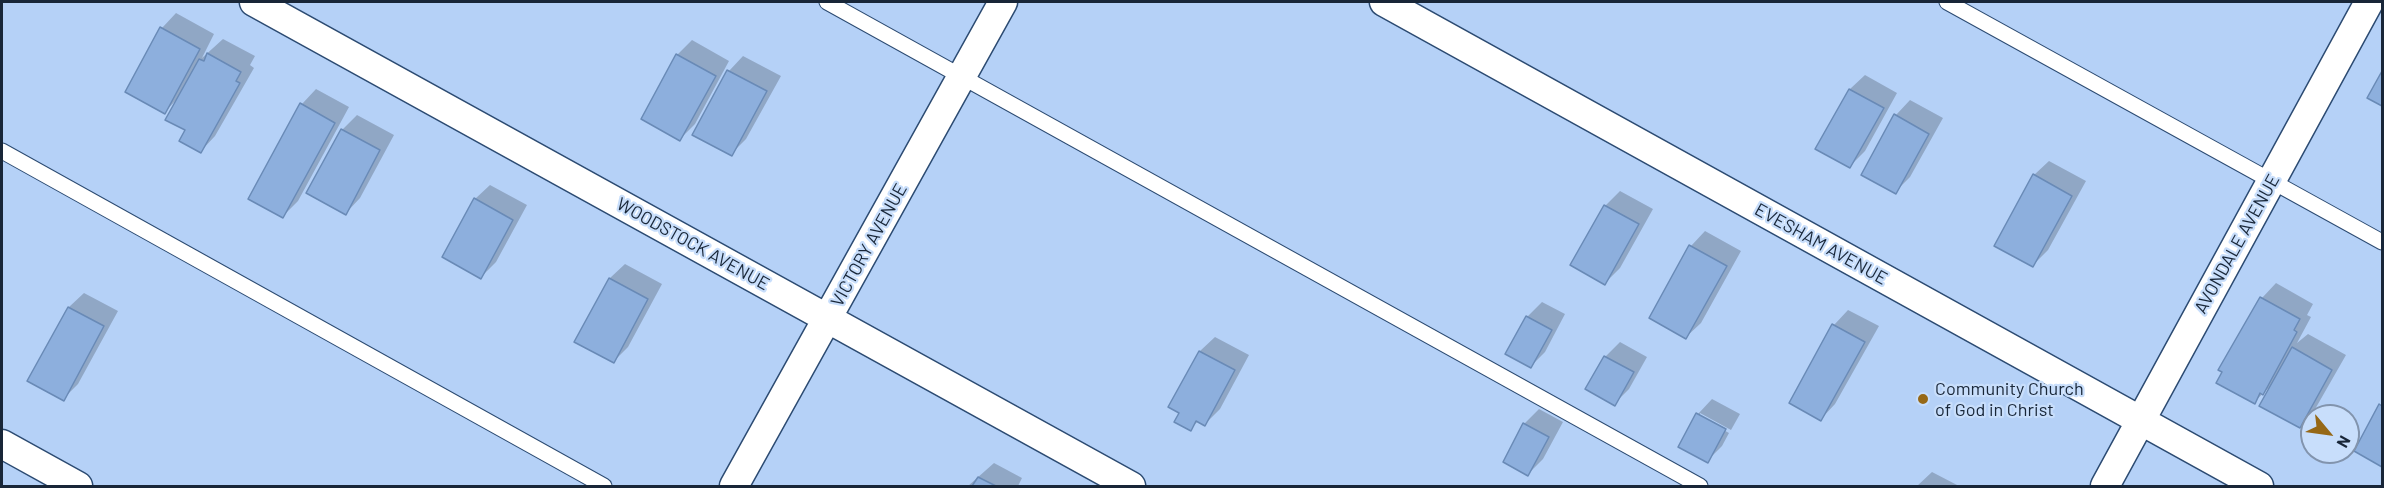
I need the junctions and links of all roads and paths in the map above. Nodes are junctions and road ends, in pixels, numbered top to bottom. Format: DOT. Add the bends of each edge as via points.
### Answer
graph roads {
  1 [pos="254,2"];
  2 [pos="827,2"];
  3 [pos="1003,2"];
  4 [pos="1384,2"];
  5 [pos="1947,2"];
  6 [pos="2369,2"];
  7 [pos="961,77"];
  8 [pos="2,151"];
  9 [pos="2272,181"];
  10 [pos="2382,242"];
  11 [pos="829,319"];
  12 [pos="2141,421"];
  13 [pos="2,444"];
  14 [pos="78,486"];
  15 [pos="604,486"];
  16 [pos="734,486"];
  17 [pos="1131,486"];
  18 [pos="1700,486"];
  19 [pos="2105,486"];
  20 [pos="2259,486"];
  1 -- 11 [label="street, WOODSTOCK AVENUE"];
  2 -- 7 [label="lane"];
  3 -- 7 [label="street, VICTORY AVENUE"];
  4 -- 12 [label="street, EVESHAM AVENUE"];
  5 -- 9 [label="lane"];
  6 -- 9 [label="street, AVONDALE AVENUE"];
  7 -- 11 [label="street, VICTORY AVENUE"];
  7 -- 18 [label="lane"];
  8 -- 15 [label="lane"];
  9 -- 10 [label="lane"];
  9 -- 12 [label="street, AVONDALE AVENUE"];
  11 -- 16 [label="street, VICTORY AVENUE"];
  11 -- 17 [label="street, WOODSTOCK AVENUE"];
  12 -- 19 [label="street, AVONDALE AVENUE"];
  12 -- 20 [label="street, EVESHAM AVENUE"];
  13 -- 14 [label="street"];
}
